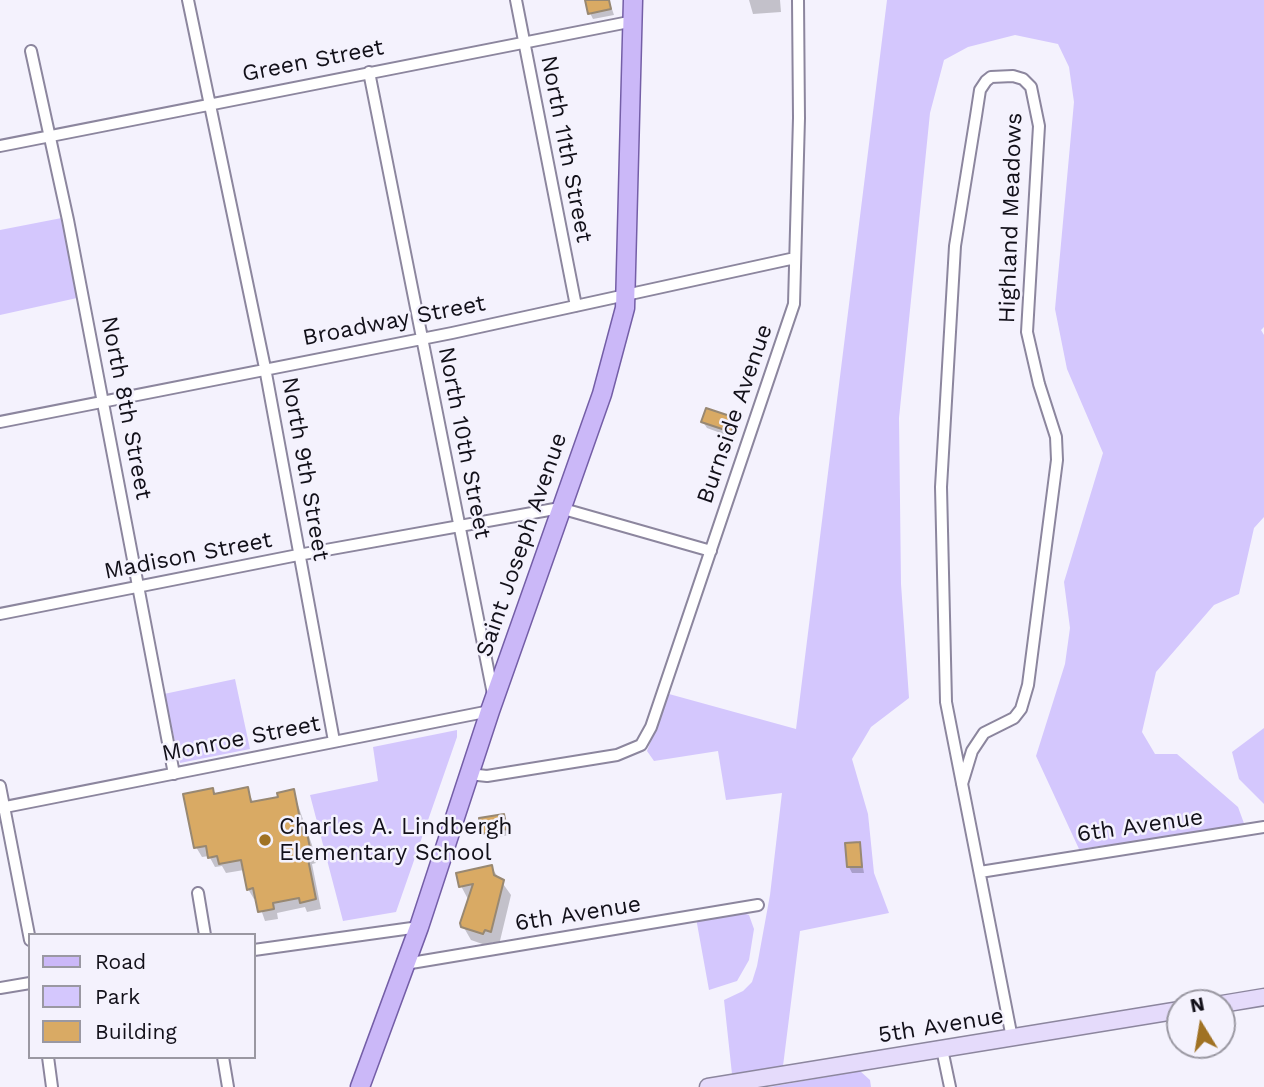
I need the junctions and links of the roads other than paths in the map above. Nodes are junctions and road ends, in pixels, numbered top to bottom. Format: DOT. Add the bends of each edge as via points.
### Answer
graph roads {
  1 [pos="188,0"];
  2 [pos="516,0"];
  3 [pos="633,0"];
  4 [pos="797,0"];
  5 [pos="634,21"];
  6 [pos="524,42"];
  7 [pos="31,51"];
  8 [pos="369,72"];
  9 [pos="209,103"];
  10 [pos="50,136"];
  11 [pos="0,146"];
  12 [pos="795,258"];
  13 [pos="627,294"];
  14 [pos="576,306"];
  15 [pos="422,339"];
  16 [pos="265,368"];
  17 [pos="103,400"];
  18 [pos="0,422"];
  19 [pos="560,508"];
  20 [pos="459,525"];
  21 [pos="711,551"];
  22 [pos="298,555"];
  23 [pos="138,587"];
  24 [pos="0,614"];
  25 [pos="492,705"];
  26 [pos="334,741"];
  27 [pos="174,774"];
  28 [pos="468,774"];
  29 [pos="962,784"];
  30 [pos="0,786"];
  31 [pos="2,808"];
  32 [pos="1264,827"];
  33 [pos="980,872"];
  34 [pos="198,893"];
  35 [pos="758,905"];
  36 [pos="419,927"];
  37 [pos="29,933"];
  38 [pos="205,933"];
  39 [pos="256,950"];
  40 [pos="405,964"];
  41 [pos="28,983"];
  42 [pos="0,988"];
  43 [pos="1264,997"];
  44 [pos="1236,1002"];
  45 [pos="1166,1012"];
  46 [pos="1012,1038"];
  47 [pos="942,1049"];
  48 [pos="48,1059"];
  49 [pos="223,1059"];
  50 [pos="52,1087"];
  51 [pos="228,1087"];
  52 [pos="360,1087"];
  53 [pos="708,1087"];
  54 [pos="950,1087"];
  1 -- 9 [label="street, North 9th Street"];
  2 -- 6 [label="street, North 11th Street"];
  3 -- 5 [label="main road, Saint Joseph Avenue"];
  4 -- 12 [label="street, Burnside Avenue"];
  5 -- 6 [label="street, Green Street"];
  5 -- 13 [label="main road, Saint Joseph Avenue"];
  6 -- 8 [label="street, Green Street"];
  6 -- 14 [label="street, North 11th Street"];
  7 -- 10 [label="street, North 8th Street"];
  8 -- 9 [label="street, Green Street"];
  8 -- 15 [label="street, North 10th Street"];
  9 -- 10 [label="street, Green Street"];
  9 -- 16 [label="street, North 9th Street"];
  10 -- 11 [label="street, Green Street"];
  10 -- 17 [label="street, North 8th Street"];
  12 -- 13 [label="street, Broadway Street"];
  12 -- 21 [label="street, Burnside Avenue" via="794,304"];
  13 -- 14 [label="street, Broadway Street"];
  13 -- 19 [label="main road, Saint Joseph Avenue" via="602,394"];
  14 -- 15 [label="street, Broadway Street"];
  15 -- 16 [label="street, Broadway Street"];
  15 -- 20 [label="street, North 10th Street"];
  16 -- 17 [label="street, Broadway Street"];
  16 -- 22 [label="street, North 9th Street"];
  17 -- 18 [label="street, Broadway Street"];
  17 -- 23 [label="street, North 8th Street"];
  19 -- 20 [label="street, Madison Street"];
  19 -- 21 [label="street, Madison Street"];
  19 -- 25 [label="main road, Saint Joseph Avenue"];
  20 -- 22 [label="street, Madison Street"];
  20 -- 25 [label="street, North 10th Street"];
  21 -- 28 [label="street, Burnside Avenue" via="645,741 617,755 487,776"];
  22 -- 23 [label="street, Madison Street"];
  22 -- 26 [label="street, North 9th Street"];
  23 -- 24 [label="street, Madison Street"];
  23 -- 27 [label="street, North 8th Street"];
  25 -- 26 [label="street, Monroe Street"];
  25 -- 28 [label="main road, Saint Joseph Avenue"];
  26 -- 27 [label="street, Monroe Street"];
  27 -- 31 [label="street, Monroe Street"];
  28 -- 36 [label="main road, Saint Joseph Avenue"];
  29 -- 29 [label="street, Highland Meadows" via="943,661 941,487 946,363 955,246 981,90 991,77 1013,76 1031,87 1039,126 1027,332 1058,460 1021,709 1014,718 984,733 972,751"];
  29 -- 33 [label="street, Highland Meadows"];
  30 -- 31 [label="street"];
  31 -- 37 [label="street"];
  32 -- 33 [label="street, 6th Avenue"];
  33 -- 46 [label="street, Highland Meadows"];
  34 -- 38 [label="street"];
  35 -- 40 [label="street, 6th Avenue"];
  36 -- 39 [label="street"];
  36 -- 40 [label="main road, Saint Joseph Avenue"];
  40 -- 52 [label="main road, Saint Joseph Avenue"];
  41 -- 42 [label="street"];
  43 -- 44 [label="street"];
  45 -- 46 [label="street, 5th Avenue"];
  46 -- 47 [label="street, 5th Avenue"];
  47 -- 53 [label="street, 5th Avenue"];
  47 -- 54 [label="street"];
  48 -- 50 [label="street"];
  49 -- 51 [label="street"];
}
